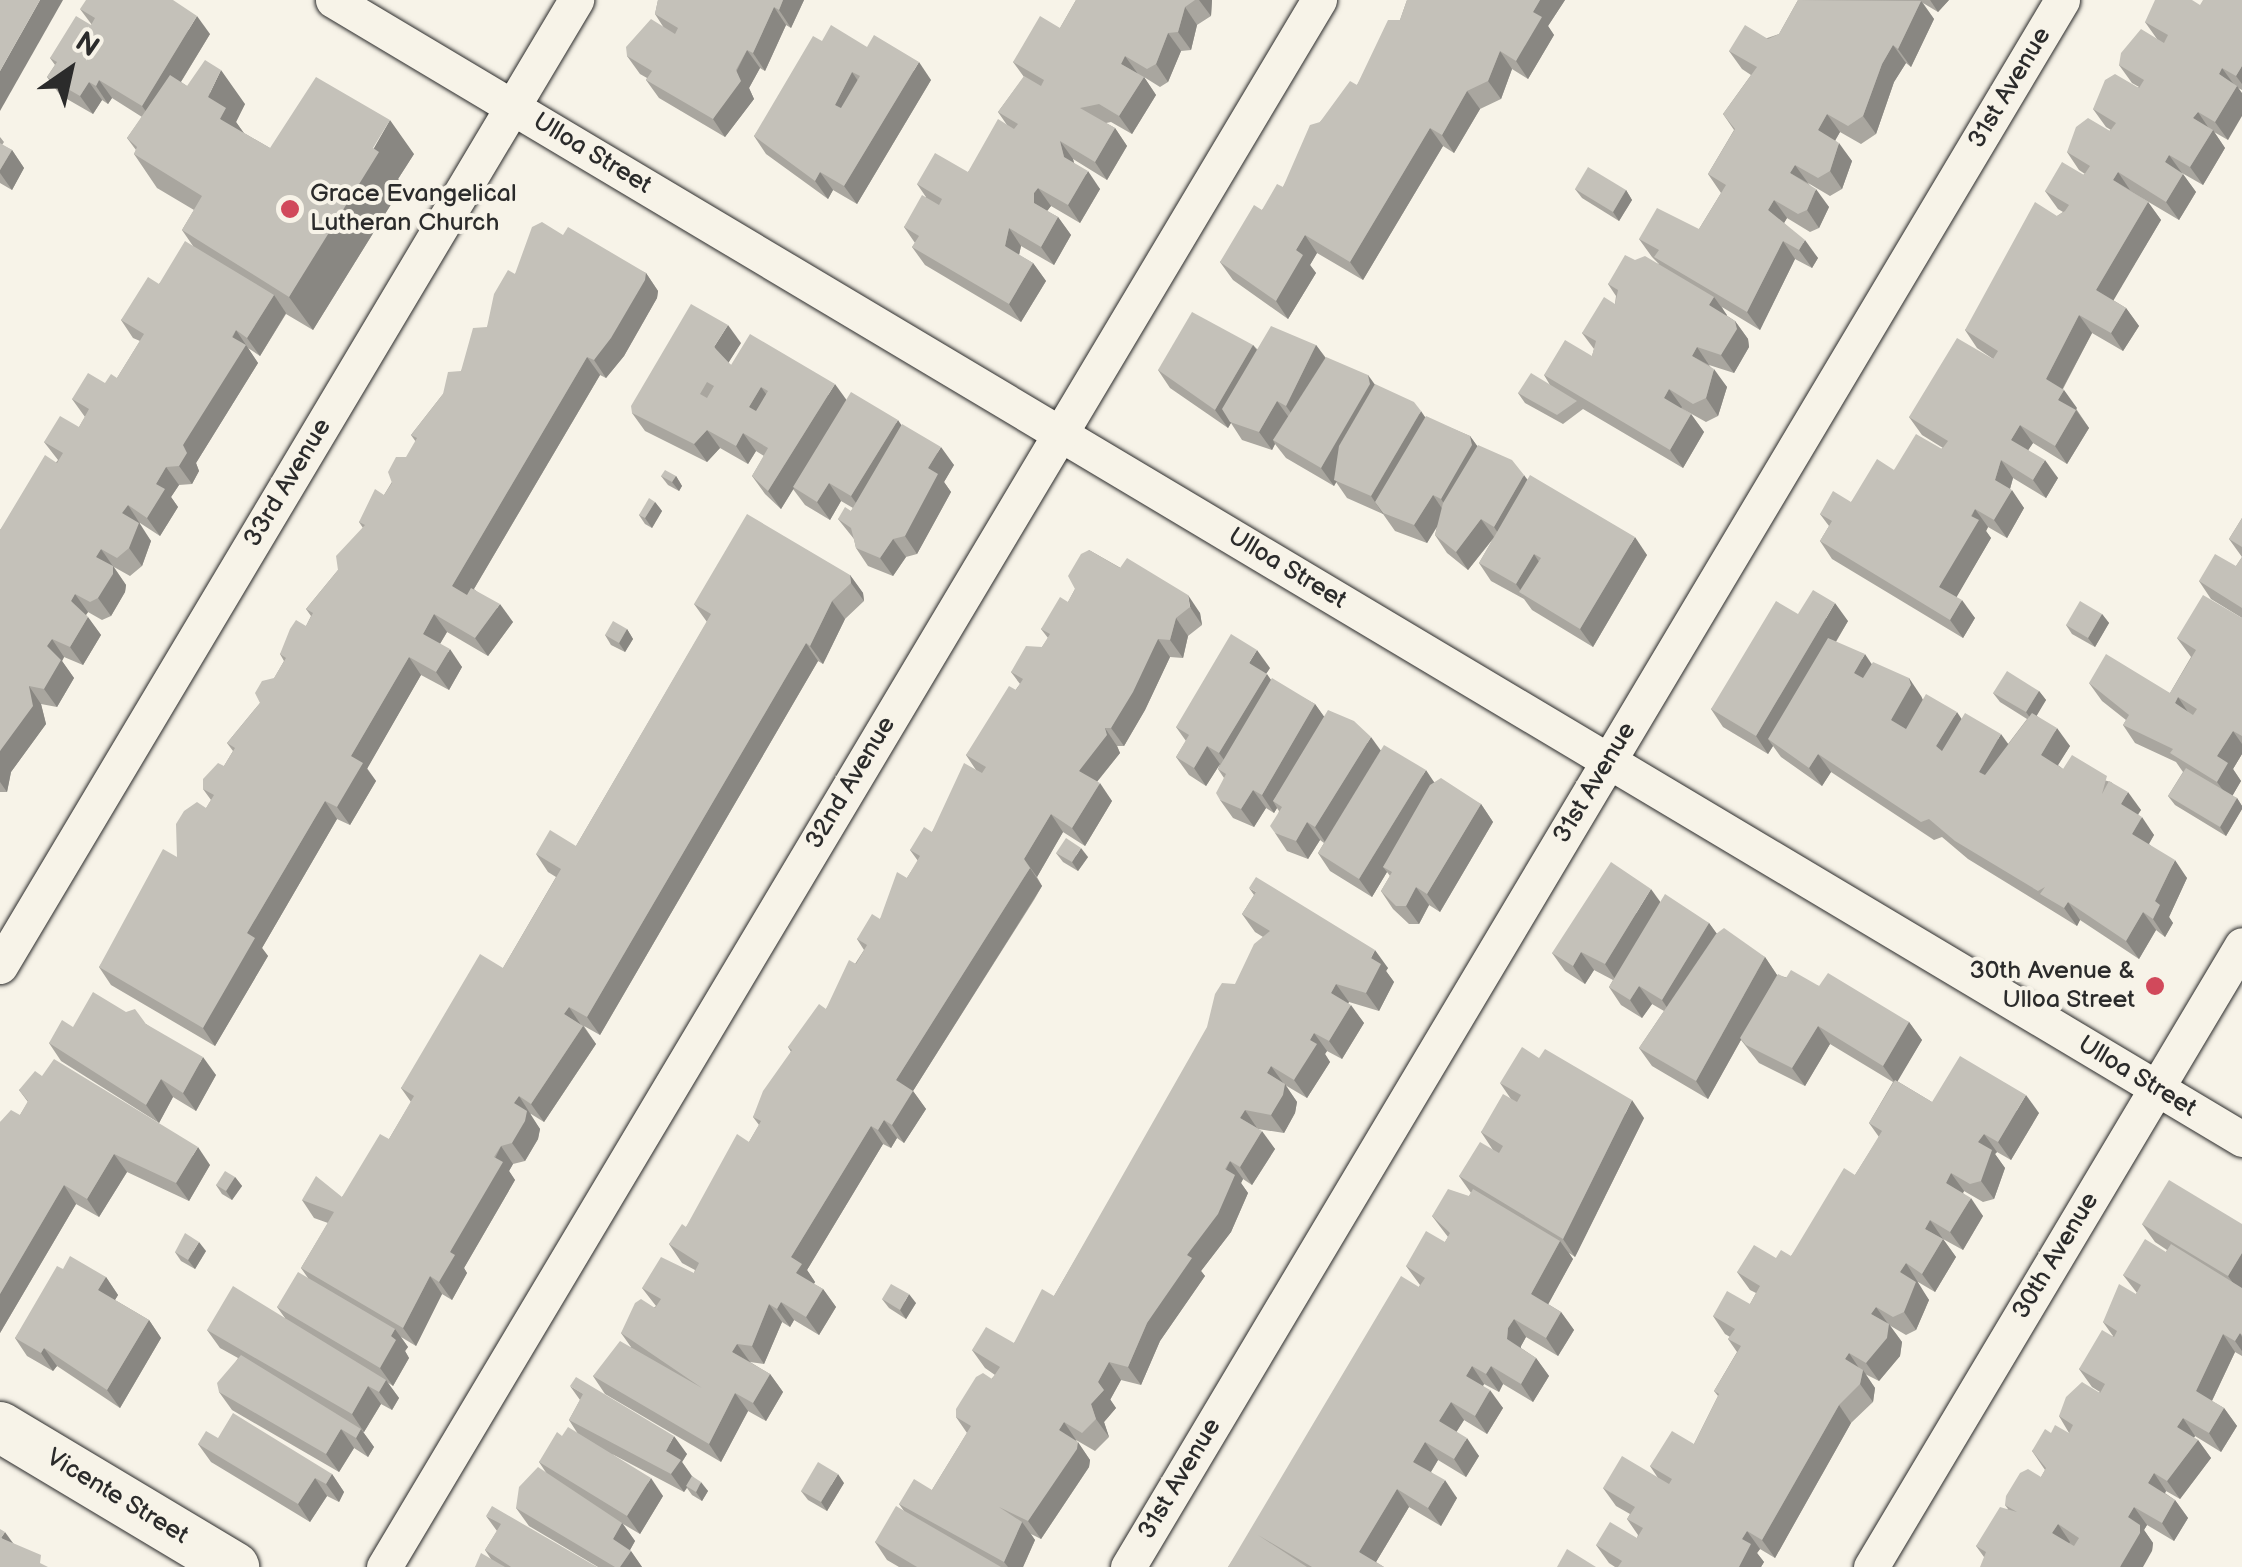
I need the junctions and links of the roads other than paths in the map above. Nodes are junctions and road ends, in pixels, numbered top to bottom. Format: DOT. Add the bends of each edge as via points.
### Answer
graph roads {
  1 [pos="332,0"];
  2 [pos="576,0"];
  3 [pos="1318,0"];
  4 [pos="2062,0"];
  5 [pos="512,107"];
  6 [pos="1060,434"];
  7 [pos="1609,761"];
  8 [pos="2242,945"];
  9 [pos="0,966"];
  10 [pos="2156,1088"];
  11 [pos="2242,1139"];
  12 [pos="0,1427"];
  13 [pos="234,1567"];
  14 [pos="384,1567"];
  15 [pos="1128,1567"];
  16 [pos="1870,1567"];
  1 -- 5 [label="street, Ulloa Street"];
  2 -- 5 [label="street, 33rd Avenue"];
  3 -- 6 [label="street, 32nd Avenue"];
  4 -- 7 [label="street, 31st Avenue"];
  5 -- 6 [label="street, Ulloa Street"];
  5 -- 9 [label="street, 33rd Avenue"];
  6 -- 7 [label="street, Ulloa Street"];
  6 -- 14 [label="street, 32nd Avenue"];
  7 -- 10 [label="street, Ulloa Street"];
  7 -- 15 [label="street, 31st Avenue"];
  8 -- 10 [label="street, 30th Avenue"];
  10 -- 11 [label="street, Ulloa Street"];
  10 -- 16 [label="street, 30th Avenue"];
  12 -- 13 [label="street, Vicente Street"];
}
